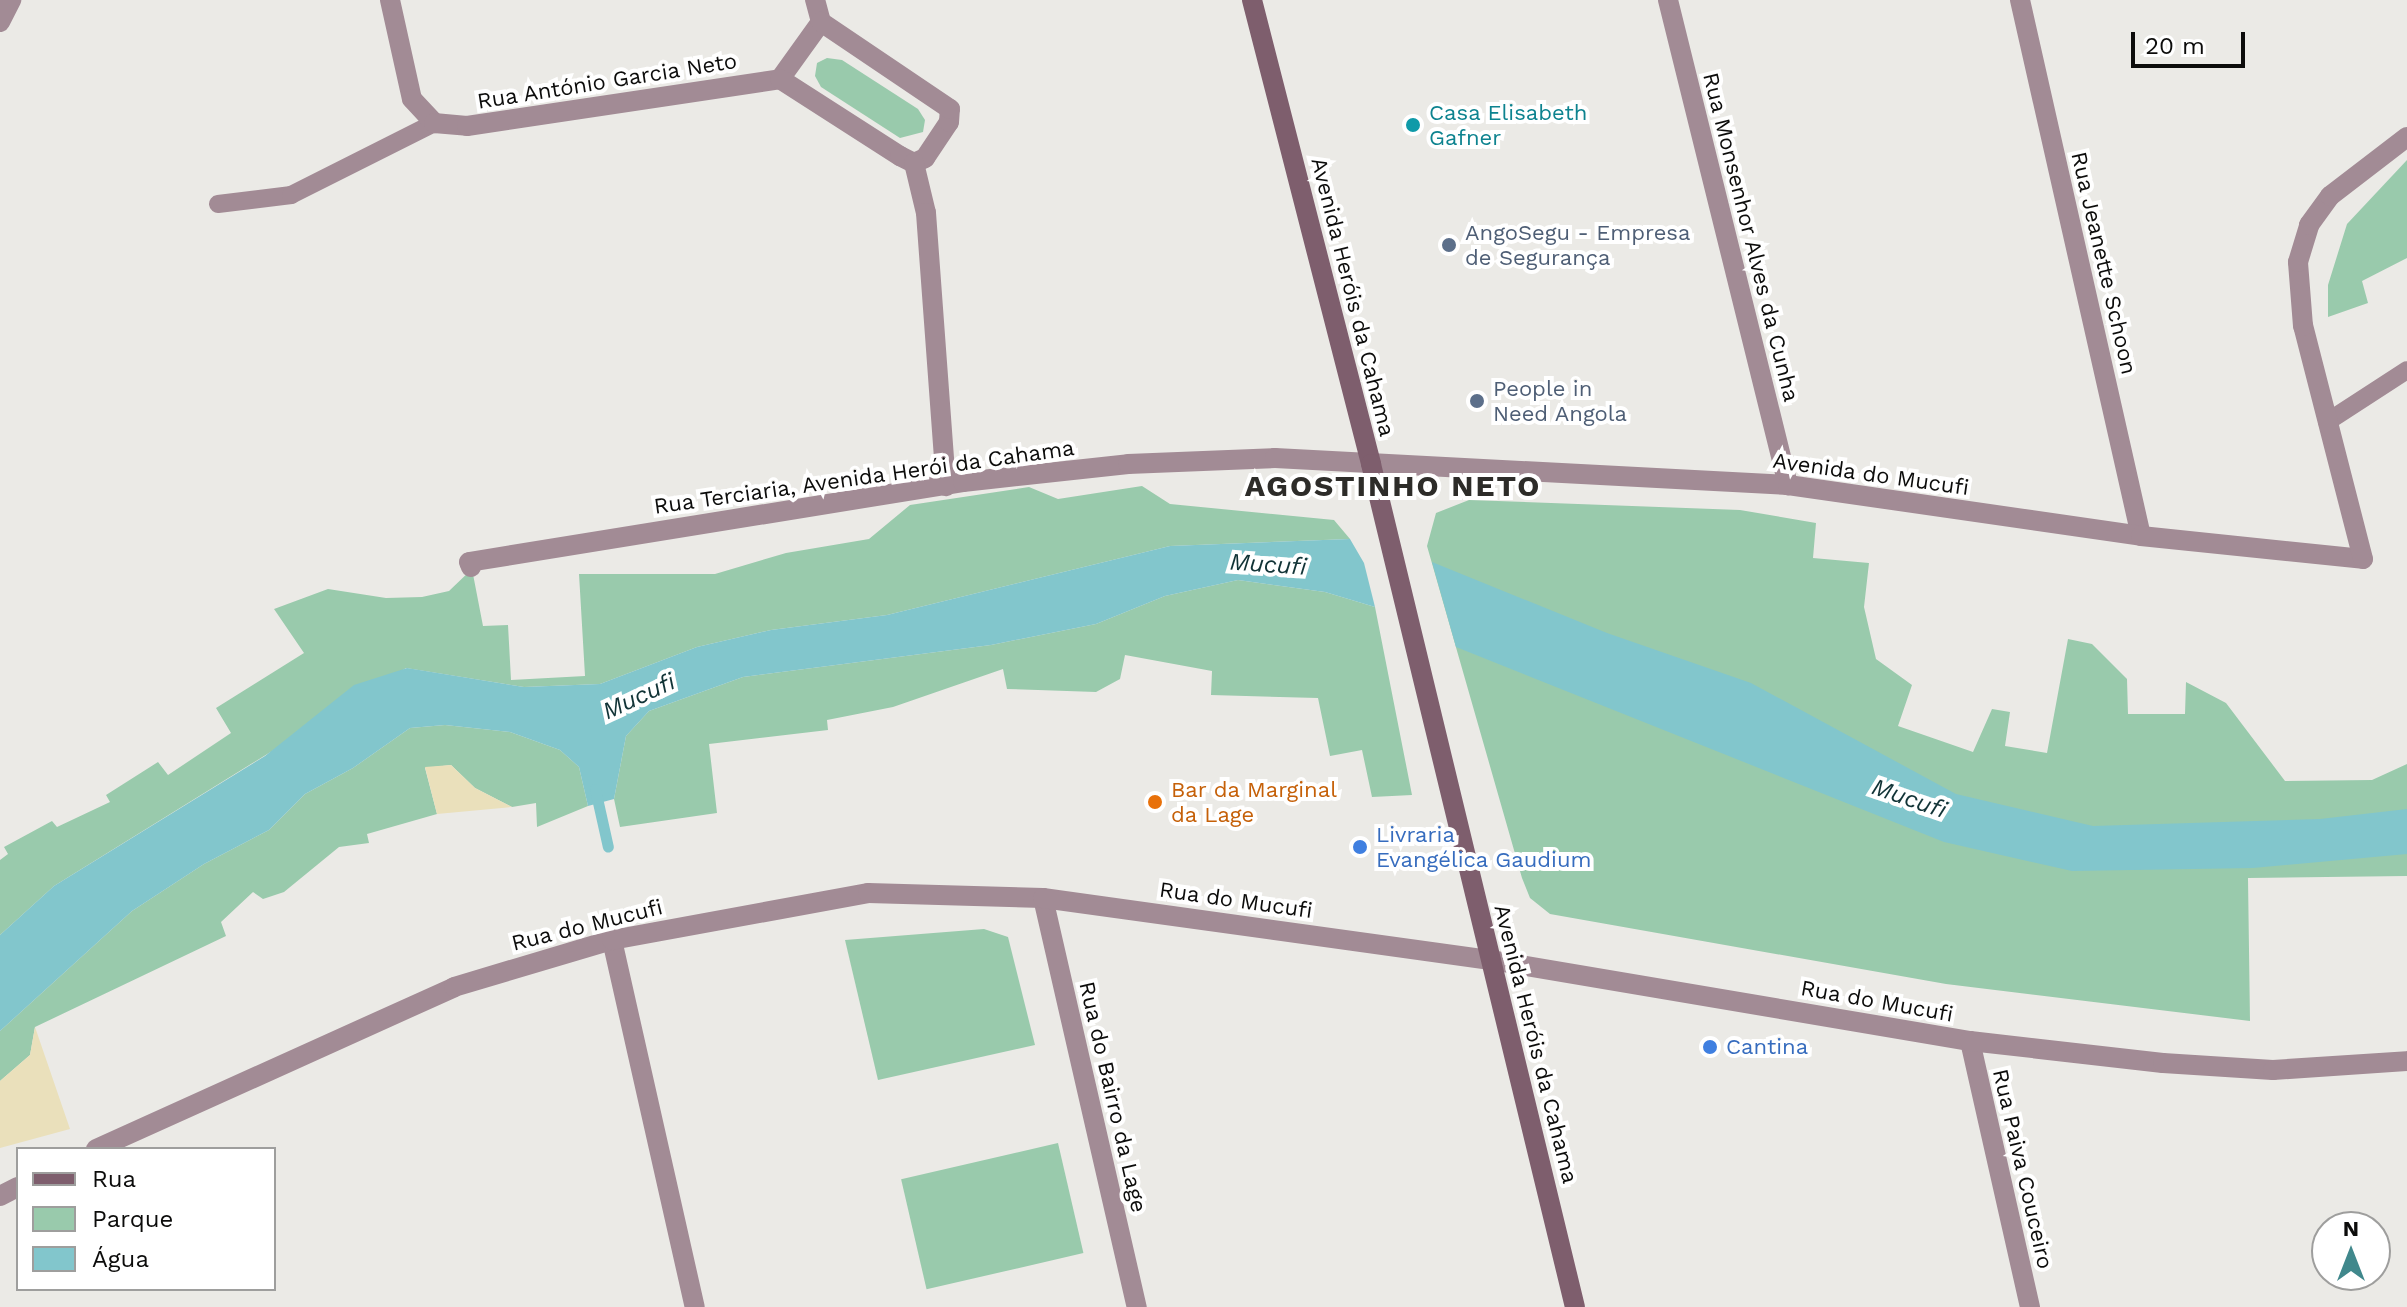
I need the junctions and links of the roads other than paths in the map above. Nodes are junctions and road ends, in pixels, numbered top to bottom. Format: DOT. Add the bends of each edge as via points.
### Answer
graph roads {
  1 [pos="11,0"];
  2 [pos="390,0"];
  3 [pos="815,0"];
  4 [pos="1252,0"];
  5 [pos="1668,0"];
  6 [pos="2020,0"];
  7 [pos="0,22"];
  8 [pos="821,22"];
  9 [pos="780,79"];
  10 [pos="434,123"];
  11 [pos="2407,137"];
  12 [pos="914,163"];
  13 [pos="218,204"];
  14 [pos="2407,370"];
  15 [pos="2327,422"];
  16 [pos="1371,464"];
  17 [pos="1788,485"];
  18 [pos="946,486"];
  19 [pos="2141,536"];
  20 [pos="471,567"];
  21 [pos="1043,898"];
  22 [pos="612,940"];
  23 [pos="1491,960"];
  24 [pos="1970,1041"];
  25 [pos="2407,1061"];
  26 [pos="100,1147"];
  27 [pos="695,1307"];
  28 [pos="1137,1307"];
  29 [pos="1575,1307"];
  30 [pos="2030,1307"];
  1 -- 7 [label="street"];
  2 -- 10 [label="street" via="412,99"];
  3 -- 8 [label="street"];
  4 -- 16 [label="street, Avenida Heróis da Cahama"];
  5 -- 17 [label="street, Rua Monsenhor Alves da Cunha"];
  6 -- 19 [label="street, Rua Jeanette Schoon"];
  8 -- 9 [label="street"];
  8 -- 12 [label="street" via="950,109 949,122 925,158"];
  9 -- 10 [label="street, Rua António Garcia Neto" via="467,126"];
  9 -- 12 [label="street"];
  10 -- 13 [label="lane" via="291,195"];
  11 -- 15 [label="street" via="2330,196 2309,225 2298,262 2297,297"];
  12 -- 18 [label="street" via="926,213"];
  14 -- 15 [label="lane"];
  15 -- 19 [label="street, Avenida do Mucufi" via="2363,559"];
  16 -- 17 [label="street, Avenida do Mucufi"];
  16 -- 18 [label="street, Rua Terciaria, Avenida Herói da Cahama" via="1275,458 1128,464"];
  16 -- 23 [label="street, Avenida Heróis da Cahama"];
  17 -- 19 [label="street, Avenida do Mucufi"];
  18 -- 20 [label="street, Rua Terciaria, Avenida Herói da Cahama" via="469,562"];
  21 -- 22 [label="street, Rua do Mucufi" via="868,893"];
  21 -- 23 [label="street, Rua do Mucufi"];
  21 -- 28 [label="street, Rua do Bairro da Lage"];
  22 -- 26 [label="street, Rua do Mucufi" via="454,987"];
  22 -- 27 [label="street"];
  23 -- 24 [label="street, Rua do Mucufi"];
  23 -- 29 [label="street, Avenida Heróis da Cahama"];
  24 -- 25 [label="street, Rua do Mucufi" via="2273,1070"];
  24 -- 30 [label="street, Rua Paiva Couceiro"];
}
